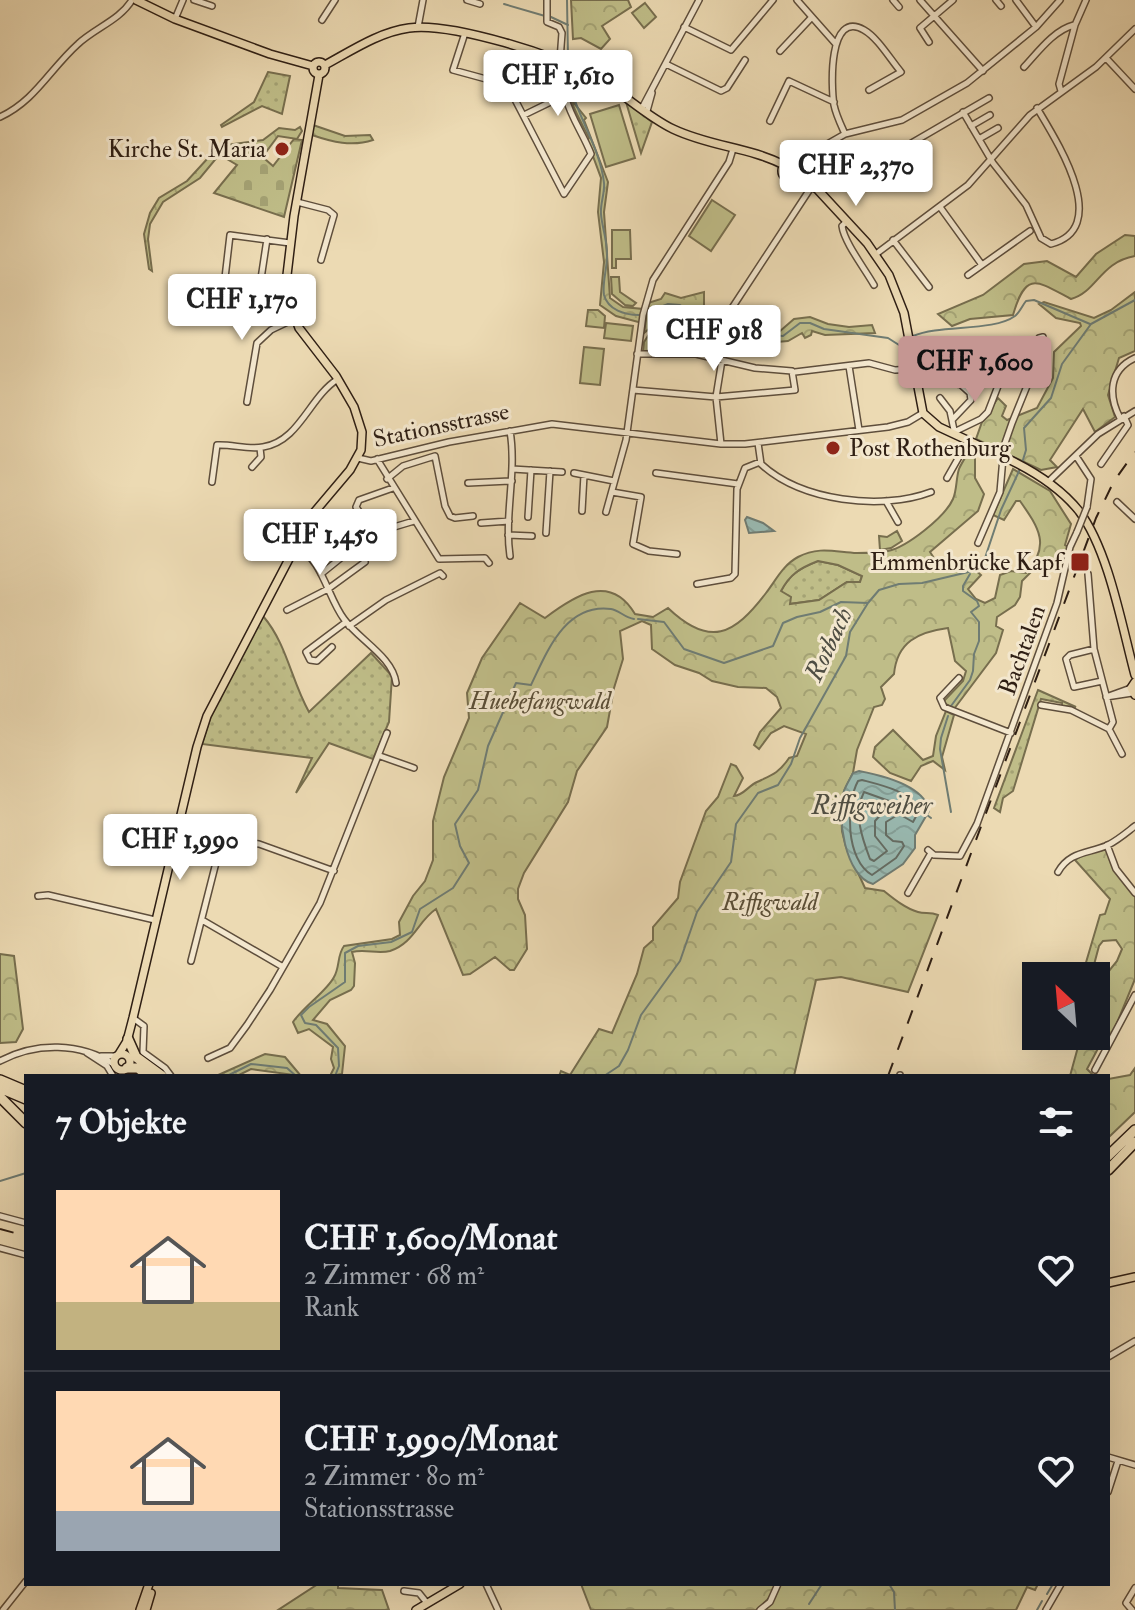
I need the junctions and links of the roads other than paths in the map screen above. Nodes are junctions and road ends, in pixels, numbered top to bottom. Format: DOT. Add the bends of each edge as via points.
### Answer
graph roads {
  1 [pos="134,0"];
  2 [pos="183,0"];
  3 [pos="194,0"];
  4 [pos="335,0"];
  5 [pos="423,0"];
  6 [pos="467,0"];
  7 [pos="547,0"];
  8 [pos="699,0"];
  9 [pos="773,0"];
  10 [pos="797,0"];
  11 [pos="893,0"];
  12 [pos="920,0"];
  13 [pos="953,0"];
  14 [pos="996,0"];
  15 [pos="1016,0"];
  16 [pos="1060,0"];
  17 [pos="1086,0"];
  18 [pos="480,4"];
  19 [pos="212,6"];
  20 [pos="1001,6"];
  21 [pos="899,7"];
  22 [pos="933,16"];
  23 [pos="812,17"];
  24 [pos="175,19"];
  25 [pos="322,20"];
  26 [pos="1075,25"];
  27 [pos="418,27"];
  28 [pos="684,27"];
  29 [pos="1036,27"];
  30 [pos="1135,29"];
  31 [pos="465,33"];
  32 [pos="929,42"];
  33 [pos="835,43"];
  34 [pos="780,51"];
  35 [pos="1106,58"];
  36 [pos="745,60"];
  37 [pos="564,62"];
  38 [pos="666,64"];
  39 [pos="325,65"];
  40 [pos="313,66"];
  41 [pos="1024,67"];
  42 [pos="983,71"];
  43 [pos="319,75"];
  44 [pos="1134,85"];
  45 [pos="869,90"];
  46 [pos="1061,91"];
  47 [pos="565,95"];
  48 [pos="989,98"];
  49 [pos="834,102"];
  50 [pos="1037,108"];
  51 [pos="644,109"];
  52 [pos="963,112"];
  53 [pos="524,115"];
  54 [pos="990,115"];
  55 [pos="0,117"];
  56 [pos="770,121"];
  57 [pos="971,126"];
  58 [pos="998,128"];
  59 [pos="845,134"];
  60 [pos="979,139"];
  61 [pos="733,149"];
  62 [pos="991,159"];
  63 [pos="879,162"];
  64 [pos="794,163"];
  65 [pos="784,165"];
  66 [pos="797,175"];
  67 [pos="813,185"];
  68 [pos="296,202"];
  69 [pos="940,207"];
  70 [pos="847,221"];
  71 [pos="1030,231"];
  72 [pos="267,239"];
  73 [pos="893,240"];
  74 [pos="290,243"];
  75 [pos="876,254"];
  76 [pos="321,260"];
  77 [pos="982,265"];
  78 [pos="968,275"];
  79 [pos="874,285"];
  80 [pos="929,287"];
  81 [pos="730,311"];
  82 [pos="294,319"];
  83 [pos="637,354"];
  84 [pos="913,355"];
  85 [pos="1135,358"];
  86 [pos="722,360"];
  87 [pos="849,366"];
  88 [pos="915,369"];
  89 [pos="793,372"];
  90 [pos="338,379"];
  91 [pos="633,390"];
  92 [pos="716,397"];
  93 [pos="940,398"];
  94 [pos="247,402"];
  95 [pos="1135,411"];
  96 [pos="923,413"];
  97 [pos="1122,417"];
  98 [pos="953,419"];
  99 [pos="859,430"];
  100 [pos="510,431"];
  101 [pos="953,431"];
  102 [pos="627,433"];
  103 [pos="970,442"];
  104 [pos="758,443"];
  105 [pos="721,444"];
  106 [pos="260,448"];
  107 [pos="1076,456"];
  108 [pos="358,458"];
  109 [pos="377,459"];
  110 [pos="760,462"];
  111 [pos="1101,464"];
  112 [pos="252,467"];
  113 [pos="512,469"];
  114 [pos="531,470"];
  115 [pos="550,471"];
  116 [pos="562,472"];
  117 [pos="574,473"];
  118 [pos="656,473"];
  119 [pos="584,475"];
  120 [pos="947,478"];
  121 [pos="387,479"];
  122 [pos="1046,480"];
  123 [pos="512,481"];
  124 [pos="614,481"];
  125 [pos="212,482"];
  126 [pos="468,483"];
  127 [pos="738,484"];
  128 [pos="393,488"];
  129 [pos="612,492"];
  130 [pos="931,492"];
  131 [pos="886,501"];
  132 [pos="1117,502"];
  133 [pos="582,511"];
  134 [pos="606,512"];
  135 [pos="473,516"];
  136 [pos="528,517"];
  137 [pos="1135,519"];
  138 [pos="414,521"];
  139 [pos="509,521"];
  140 [pos="898,522"];
  141 [pos="481,523"];
  142 [pos="333,533"];
  143 [pos="546,533"];
  144 [pos="508,535"];
  145 [pos="532,536"];
  146 [pos="978,543"];
  147 [pos="295,546"];
  148 [pos="352,549"];
  149 [pos="677,554"];
  150 [pos="510,556"];
  151 [pos="312,557"];
  152 [pos="365,562"];
  153 [pos="489,563"];
  154 [pos="321,574"];
  155 [pos="1088,574"];
  156 [pos="443,576"];
  157 [pos="697,584"];
  158 [pos="328,589"];
  159 [pos="287,610"];
  160 [pos="348,624"];
  161 [pos="332,647"];
  162 [pos="1094,649"];
  163 [pos="1135,675"];
  164 [pos="959,678"];
  165 [pos="1102,681"];
  166 [pos="396,683"];
  167 [pos="1133,690"];
  168 [pos="1106,697"];
  169 [pos="1041,705"];
  170 [pos="1109,729"];
  171 [pos="387,733"];
  172 [pos="1011,733"];
  173 [pos="1122,754"];
  174 [pos="380,756"];
  175 [pos="414,768"];
  176 [pos="1135,826"];
  177 [pos="177,834"];
  178 [pos="222,839"];
  179 [pos="1107,845"];
  180 [pos="334,871"];
  181 [pos="1058,872"];
  182 [pos="908,893"];
  183 [pos="1135,893"];
  184 [pos="38,896"];
  185 [pos="155,920"];
  186 [pos="202,920"];
  187 [pos="191,961"];
  188 [pos="283,967"];
  189 [pos="1135,995"];
  190 [pos="133,1018"];
  191 [pos="127,1040"];
  192 [pos="86,1052"];
  193 [pos="208,1058"];
  194 [pos="0,1061"];
  195 [pos="121,1066"];
  196 [pos="1095,1070"];
  197 [pos="156,1074"];
  198 [pos="170,1074"];
  199 [pos="0,1080"];
  200 [pos="0,1088"];
  201 [pos="24,1090"];
  202 [pos="0,1097"];
  203 [pos="24,1098"];
  204 [pos="24,1121"];
  205 [pos="1135,1127"];
  206 [pos="1135,1144"];
  207 [pos="1110,1154"];
  208 [pos="1110,1170"];
  209 [pos="0,1216"];
  210 [pos="24,1222"];
  211 [pos="0,1248"];
  212 [pos="24,1254"];
  213 [pos="1135,1277"];
  214 [pos="1110,1283"];
  215 [pos="1135,1341"];
  216 [pos="1110,1356"];
  217 [pos="1110,1458"];
  218 [pos="1118,1461"];
  219 [pos="1135,1465"];
  220 [pos="1110,1486"];
  221 [pos="24,1584"];
  222 [pos="150,1586"];
  223 [pos="457,1586"];
  224 [pos="487,1586"];
  225 [pos="777,1586"];
  226 [pos="1060,1586"];
  227 [pos="1135,1588"];
  228 [pos="404,1591"];
  229 [pos="428,1604"];
  230 [pos="1124,1607"];
  231 [pos="3,1610"];
  232 [pos="143,1610"];
  233 [pos="416,1610"];
  234 [pos="498,1610"];
  235 [pos="760,1610"];
  236 [pos="1046,1610"];
  237 [pos="1132,1610"];
  1 -- 24 [label="main road"];
  1 -- 55 [label="street" via="76,45 23,105"];
  2 -- 24 [label="street"];
  3 -- 19 [label="street"];
  4 -- 25 [label="street"];
  5 -- 27 [label="street"];
  6 -- 18 [label="street"];
  7 -- 37 [label="street" via="547,22 561,31"];
  8 -- 28 [label="street"];
  9 -- 28 [label="street" via="731,50"];
  10 -- 23 [label="street"];
  11 -- 21 [label="street"];
  12 -- 22 [label="street"];
  13 -- 22 [label="street"];
  14 -- 20 [label="street"];
  15 -- 29 [label="street"];
  16 -- 29 [label="street"];
  17 -- 26 [label="street"];
  22 -- 32 [label="street" via="919,29"];
  22 -- 42 [label="street"];
  23 -- 33 [label="street"];
  23 -- 34 [label="street"];
  24 -- 40 [label="main road"];
  26 -- 41 [label="street"];
  26 -- 46 [label="street"];
  27 -- 31 [label="main road"];
  27 -- 39 [label="main road" via="387,34"];
  28 -- 38 [label="street"];
  29 -- 42 [label="street"];
  30 -- 35 [label="street"];
  31 -- 37 [label="main road"];
  31 -- 53 [label="street" via="453,70 505,86"];
  33 -- 45 [label="street" via="848,28 863,29 901,72"];
  33 -- 49 [label="street"];
  35 -- 44 [label="street"];
  35 -- 46 [label="street"];
  36 -- 38 [label="street" via="721,91"];
  37 -- 47 [label="street"];
  37 -- 51 [label="main road"];
  38 -- 51 [label="street"];
  39 -- 40 [label="main road"];
  39 -- 43 [label="main road"];
  40 -- 43 [label="main road"];
  42 -- 59 [label="street" via="895,124"];
  43 -- 68 [label="main road"];
  46 -- 50 [label="street"];
  47 -- 53 [label="street"];
  47 -- 53 [label="street" via="591,154 564,194"];
  48 -- 52 [label="street"];
  49 -- 56 [label="street" via="789,81"];
  49 -- 59 [label="street"];
  50 -- 62 [label="street"];
  50 -- 62 [label="street" via="1077,189 1079,215 1069,236 1044,241 1026,205"];
  51 -- 61 [label="main road" via="688,136"];
  52 -- 57 [label="street"];
  52 -- 63 [label="street"];
  54 -- 57 [label="street"];
  57 -- 60 [label="street"];
  58 -- 60 [label="street"];
  59 -- 64 [label="street"];
  60 -- 62 [label="street"];
  61 -- 65 [label="main road"];
  61 -- 83 [label="street" via="653,280"];
  62 -- 69 [label="street"];
  64 -- 65 [label="main road"];
  64 -- 66 [label="main road"];
  65 -- 66 [label="main road" via="785,177"];
  66 -- 67 [label="main road"];
  67 -- 70 [label="main road"];
  67 -- 81 [label="street"];
  68 -- 74 [label="main road"];
  68 -- 76 [label="street" via="334,215"];
  69 -- 73 [label="street"];
  69 -- 77 [label="street"];
  70 -- 75 [label="main road"];
  70 -- 79 [label="street" via="842,226 845,241"];
  71 -- 77 [label="street"];
  72 -- 72 [label="street" via="230,236 221,312 259,292"];
  72 -- 74 [label="street"];
  73 -- 75 [label="street"];
  73 -- 80 [label="street"];
  74 -- 82 [label="main road" via="286,286"];
  75 -- 84 [label="main road" via="897,290"];
  77 -- 78 [label="street"];
  82 -- 90 [label="main road"];
  82 -- 94 [label="street" via="257,343"];
  83 -- 86 [label="street" via="696,354"];
  83 -- 91 [label="street"];
  84 -- 88 [label="main road"];
  84 -- 98 [label="street" via="954,361 977,351 987,364 959,384 971,400"];
  85 -- 97 [label="street" via="1117,372 1111,387"];
  86 -- 89 [label="street"];
  86 -- 92 [label="street"];
  87 -- 88 [label="street"];
  87 -- 89 [label="street"];
  87 -- 99 [label="street"];
  88 -- 96 [label="main road"];
  89 -- 92 [label="street" via="795,390"];
  90 -- 106 [label="street" via="282,440"];
  90 -- 108 [label="main road" via="360,423"];
  91 -- 92 [label="street"];
  91 -- 102 [label="street"];
  92 -- 105 [label="street"];
  93 -- 98 [label="street"];
  95 -- 97 [label="street"];
  96 -- 99 [label="street, Stationsstrasse" via="900,425"];
  96 -- 101 [label="main road"];
  97 -- 107 [label="street"];
  97 -- 111 [label="street" via="1128,425"];
  98 -- 101 [label="street"];
  99 -- 104 [label="street, Stationsstrasse"];
  100 -- 102 [label="street, Stationsstrasse" via="559,424"];
  100 -- 109 [label="street, Stationsstrasse"];
  100 -- 113 [label="street"];
  101 -- 103 [label="main road"];
  101 -- 146 [label="street" via="988,412 1003,373 1043,337 1004,446 1000,492"];
  102 -- 105 [label="street, Stationsstrasse"];
  102 -- 124 [label="street"];
  103 -- 120 [label="street"];
  103 -- 122 [label="main road, bridge"];
  104 -- 105 [label="street, Stationsstrasse"];
  104 -- 110 [label="street"];
  106 -- 112 [label="street" via="261,457"];
  106 -- 125 [label="street" via="217,445"];
  107 -- 122 [label="street"];
  107 -- 172 [label="street, Bachtalen, bridge" via="1091,479 1087,507"];
  108 -- 109 [label="street, Stationsstrasse"];
  108 -- 147 [label="main road, Stationsstrasse" via="318,507"];
  109 -- 121 [label="street"];
  110 -- 127 [label="street" via="745,468"];
  110 -- 131 [label="street" via="802,490"];
  113 -- 114 [label="street"];
  113 -- 123 [label="street"];
  114 -- 115 [label="street"];
  114 -- 136 [label="street"];
  115 -- 116 [label="street"];
  115 -- 143 [label="street"];
  117 -- 119 [label="street"];
  118 -- 127 [label="street"];
  119 -- 124 [label="street"];
  119 -- 133 [label="street"];
  121 -- 128 [label="street"];
  121 -- 135 [label="street" via="403,466 435,456 447,511 455,518"];
  122 -- 163 [label="main road" via="1075,507 1093,535"];
  123 -- 126 [label="street"];
  123 -- 139 [label="street"];
  124 -- 129 [label="street"];
  127 -- 157 [label="street" via="735,574"];
  128 -- 138 [label="street"];
  128 -- 138 [label="street" via="359,500 356,507 374,533"];
  129 -- 134 [label="street"];
  129 -- 149 [label="street" via="641,497 633,544"];
  130 -- 131 [label="street"];
  131 -- 140 [label="street"];
  132 -- 137 [label="street"];
  138 -- 153 [label="street" via="439,559 485,558"];
  139 -- 141 [label="street"];
  139 -- 144 [label="street"];
  142 -- 151 [label="street"];
  144 -- 145 [label="street"];
  144 -- 150 [label="street"];
  147 -- 151 [label="street"];
  147 -- 177 [label="main road, Stationsstrasse" via="209,710"];
  148 -- 154 [label="street"];
  151 -- 154 [label="street"];
  152 -- 158 [label="street"];
  154 -- 158 [label="street"];
  155 -- 162 [label="street"];
  156 -- 160 [label="street" via="400,592"];
  158 -- 159 [label="street"];
  158 -- 160 [label="street"];
  160 -- 161 [label="street" via="306,652 317,661"];
  160 -- 166 [label="street" via="392,668"];
  162 -- 165 [label="street"];
  162 -- 165 [label="street" via="1066,659 1074,687"];
  164 -- 172 [label="street, Bachtalen" via="940,698 944,707"];
  165 -- 168 [label="street"];
  167 -- 168 [label="street"];
  168 -- 170 [label="street" via="1113,722"];
  169 -- 170 [label="street" via="1071,710"];
  170 -- 173 [label="street"];
  171 -- 174 [label="street"];
  172 -- 182 [label="street, Bachtalen" via="963,855 929,852"];
  174 -- 175 [label="street"];
  174 -- 180 [label="street"];
  176 -- 179 [label="street"];
  177 -- 178 [label="street"];
  177 -- 185 [label="main road, Stationsstrasse"];
  178 -- 180 [label="street" via="271,847"];
  178 -- 186 [label="street"];
  179 -- 181 [label="street" via="1074,855"];
  179 -- 183 [label="street" via="1114,865"];
  180 -- 188 [label="street"];
  184 -- 185 [label="street"];
  185 -- 190 [label="main road, Stationsstrasse"];
  186 -- 187 [label="street"];
  186 -- 188 [label="street"];
  188 -- 193 [label="street" via="230,1048"];
  189 -- 196 [label="street"];
  190 -- 191 [label="main road, Stationsstrasse"];
  190 -- 198 [label="street" via="144,1026 143,1052"];
  191 -- 195 [label="main road, Stationsstrasse"];
  191 -- 197 [label="highway" via="136,1057"];
  192 -- 194 [label="street" via="42,1047"];
  192 -- 195 [label="street"];
  192 -- 195 [label="street" via="107,1066"];
  195 -- 197 [label="highway"];
  199 -- 201 [label="highway"];
  200 -- 203 [label="highway"];
  202 -- 204 [label="highway"];
  205 -- 207 [label="highway"];
  206 -- 208 [label="highway"];
  209 -- 210 [label="street"];
  211 -- 212 [label="street"];
  213 -- 214 [label="main road"];
  215 -- 216 [label="street"];
  217 -- 218 [label="street"];
  218 -- 219 [label="street"];
  218 -- 220 [label="street"];
  221 -- 231 [label="street"];
  222 -- 232 [label="main road"];
  223 -- 229 [label="main road"];
  224 -- 234 [label="street"];
  225 -- 235 [label="street"];
  226 -- 236 [label="street"];
  227 -- 230 [label="street"];
  228 -- 229 [label="street" via="419,1593"];
  229 -- 233 [label="main road"];
  230 -- 237 [label="street"];
}
